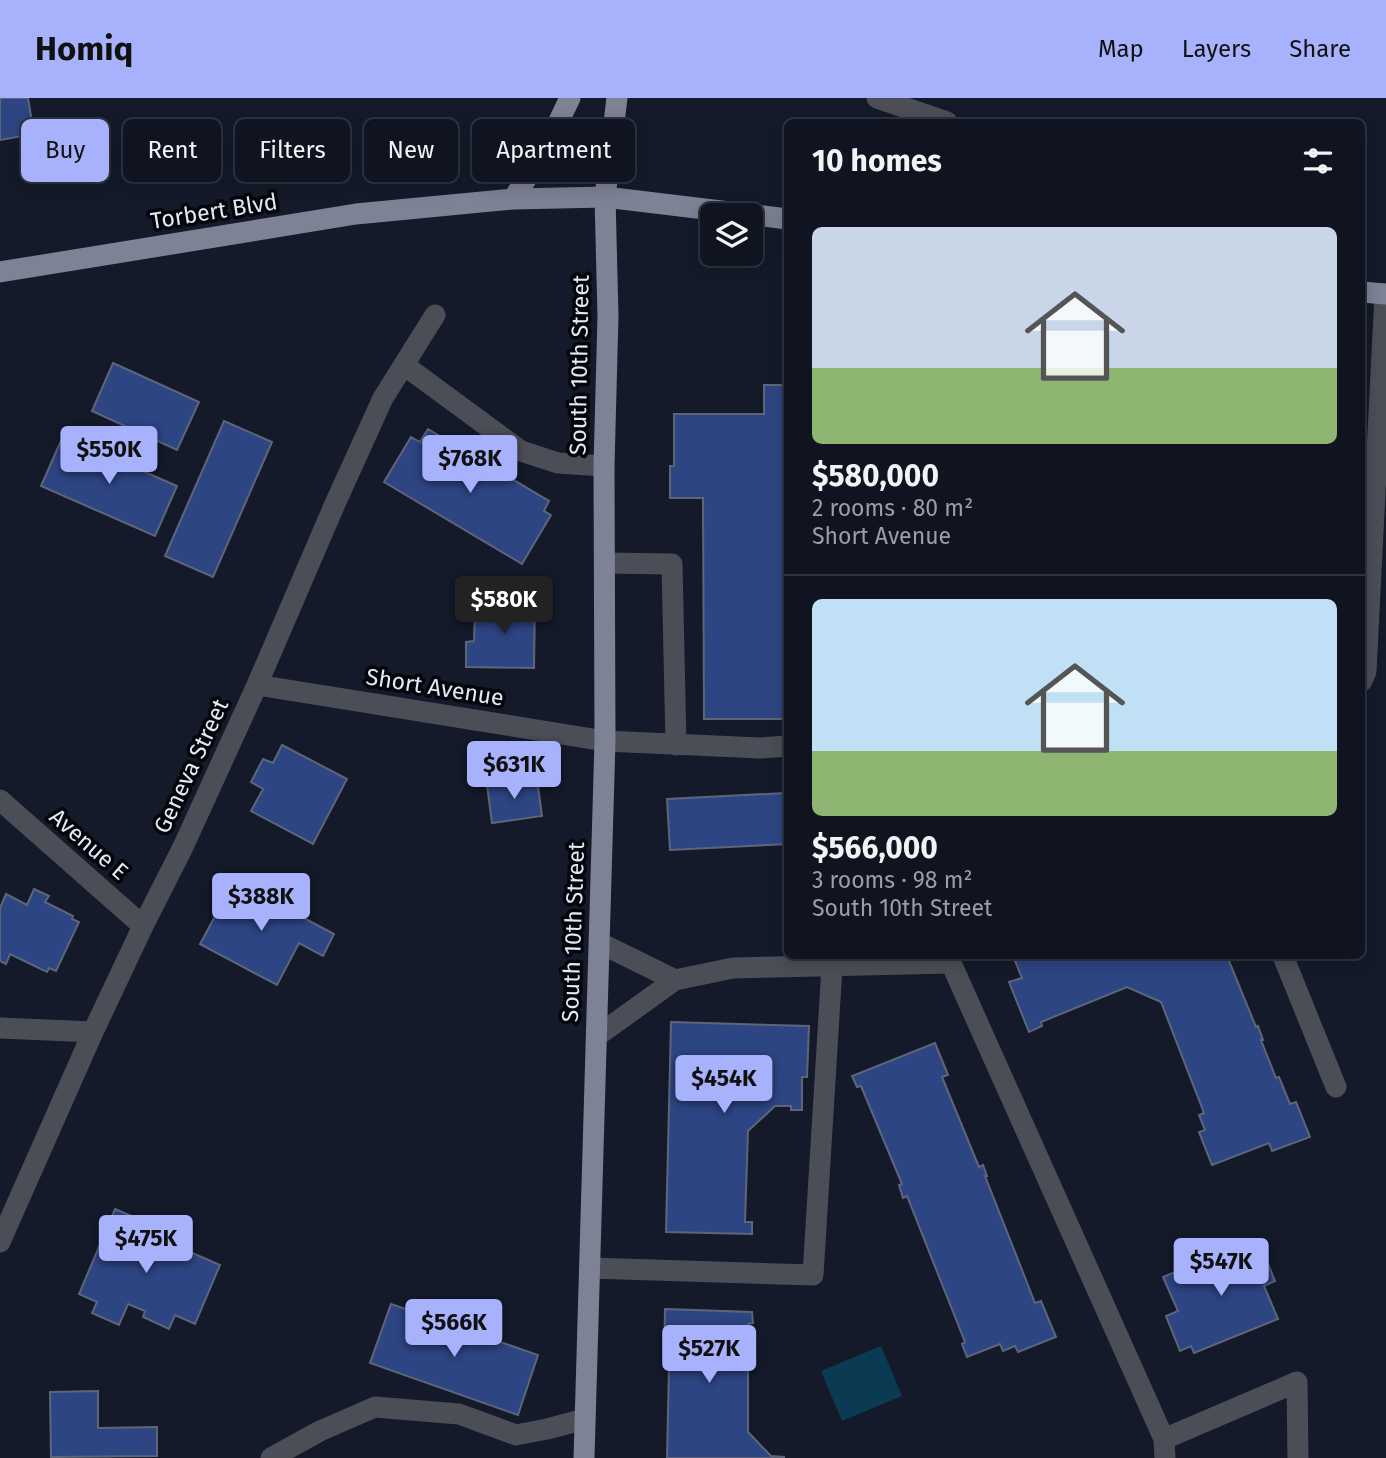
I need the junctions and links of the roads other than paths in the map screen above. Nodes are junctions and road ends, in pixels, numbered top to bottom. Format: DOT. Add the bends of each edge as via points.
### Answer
graph roads {
  1 [pos="570,98"];
  2 [pos="617,98"];
  3 [pos="877,98"];
  4 [pos="904,115"];
  5 [pos="929,119"];
  6 [pos="605,197"];
  7 [pos="513,199"];
  8 [pos="784,219"];
  9 [pos="0,272"];
  10 [pos="1365,292"];
  11 [pos="1385,294"];
  12 [pos="435,315"];
  13 [pos="404,365"];
  14 [pos="604,466"];
  15 [pos="605,563"];
  16 [pos="1365,674"];
  17 [pos="257,685"];
  18 [pos="604,741"];
  19 [pos="676,745"];
  20 [pos="784,746"];
  21 [pos="0,800"];
  22 [pos="143,926"];
  23 [pos="600,943"];
  24 [pos="952,959"];
  25 [pos="1284,959"];
  26 [pos="832,967"];
  27 [pos="675,980"];
  28 [pos="0,1028"];
  29 [pos="93,1032"];
  30 [pos="597,1036"];
  31 [pos="1336,1087"];
  32 [pos="0,1242"];
  33 [pos="590,1268"];
  34 [pos="585,1419"];
  35 [pos="1164,1448"];
  36 [pos="271,1458"];
  37 [pos="584,1458"];
  38 [pos="1298,1458"];
  1 -- 7 [label="main road" via="545,150"];
  2 -- 6 [label="main road"];
  3 -- 4 [label="street"];
  4 -- 5 [label="street"];
  6 -- 7 [label="main road, Torbert Blvd"];
  6 -- 8 [label="main road, Torbert Blvd"];
  6 -- 14 [label="main road, South 10th Street"];
  7 -- 9 [label="main road, Torbert Blvd" via="356,214"];
  10 -- 11 [label="main road"];
  11 -- 16 [label="street"];
  12 -- 13 [label="street, Geneva Street"];
  13 -- 14 [label="street" via="521,451 558,463"];
  13 -- 17 [label="street, Geneva Street" via="383,398"];
  14 -- 15 [label="main road, South 10th Street"];
  15 -- 18 [label="main road, South 10th Street"];
  15 -- 19 [label="street" via="672,564"];
  17 -- 18 [label="street, Short Avenue"];
  17 -- 22 [label="street, Geneva Street"];
  18 -- 19 [label="street, Short Avenue"];
  18 -- 23 [label="main road, South 10th Street"];
  19 -- 20 [label="street, Short Avenue"];
  21 -- 22 [label="street, Avenue E"];
  22 -- 29 [label="street, Geneva Street"];
  23 -- 27 [label="street"];
  23 -- 30 [label="main road, South 10th Street"];
  24 -- 26 [label="street"];
  24 -- 35 [label="street"];
  25 -- 31 [label="street"];
  26 -- 27 [label="street" via="733,968"];
  26 -- 33 [label="street" via="813,1275"];
  27 -- 30 [label="street"];
  28 -- 29 [label="street"];
  29 -- 32 [label="street, Geneva Street"];
  30 -- 33 [label="main road, South 10th Street"];
  33 -- 34 [label="main road, South 10th Street"];
  34 -- 36 [label="street" via="516,1435 459,1414 375,1406"];
  34 -- 37 [label="main road, South 10th Street"];
  35 -- 38 [label="street" via="1297,1382"];
}
